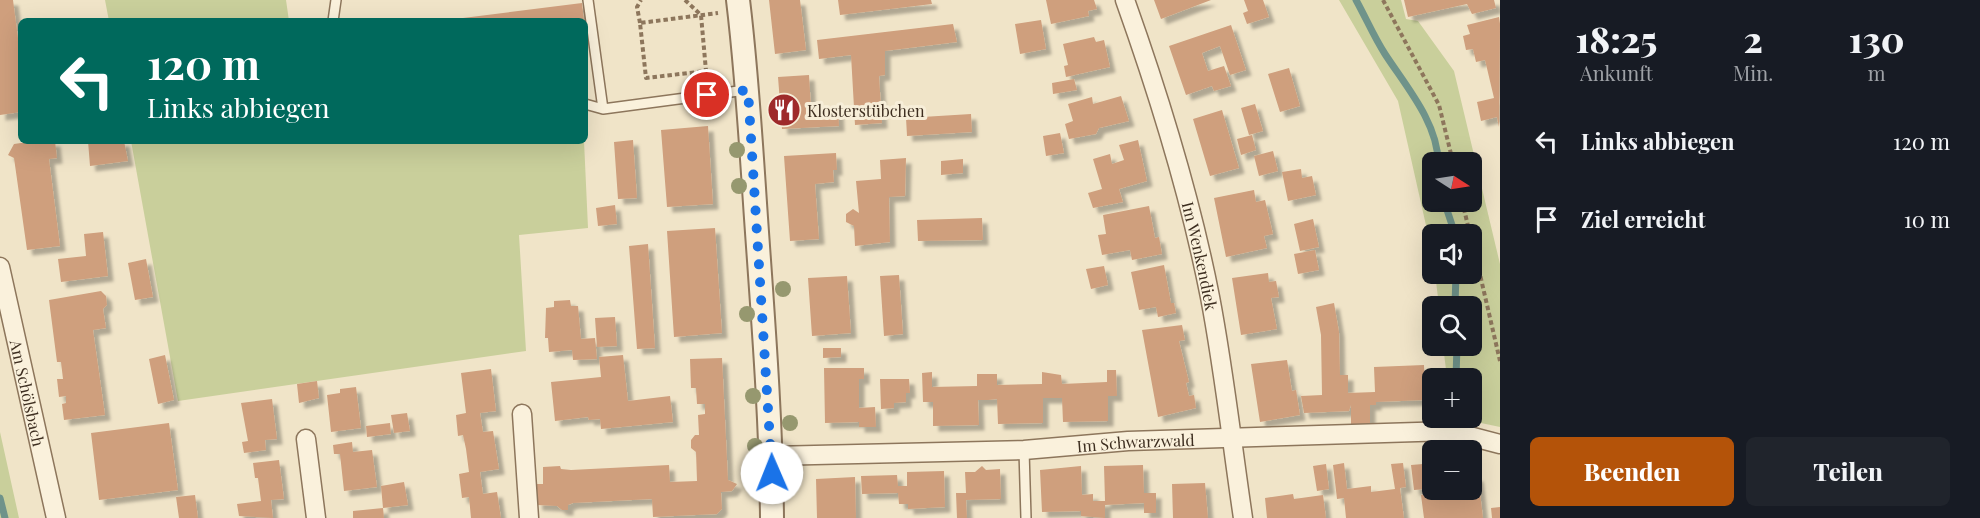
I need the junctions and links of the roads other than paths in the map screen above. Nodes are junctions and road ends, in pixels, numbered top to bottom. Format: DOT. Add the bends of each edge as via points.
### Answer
graph roads {
  1 [pos="336,0"];
  2 [pos="588,0"];
  3 [pos="738,0"];
  4 [pos="1125,0"];
  5 [pos="333,18"];
  6 [pos="748,90"];
  7 [pos="588,105"];
  8 [pos="603,109"];
  9 [pos="0,267"];
  10 [pos="522,414"];
  11 [pos="306,439"];
  12 [pos="1231,439"];
  13 [pos="1500,444"];
  14 [pos="1024,450"];
  15 [pos="772,456"];
  16 [pos="56,518"];
  17 [pos="316,518"];
  18 [pos="529,518"];
  19 [pos="772,518"];
  20 [pos="1026,518"];
  21 [pos="1243,518"];
  1 -- 5 [label="lane"];
  2 -- 8 [label="lane"];
  3 -- 6 [label="street"];
  4 -- 12 [label="street, Im Wenkendiek" via="1167,117 1182,174 1210,297"];
  6 -- 8 [label="lane"];
  6 -- 15 [label="street"];
  7 -- 8 [label="lane"];
  9 -- 16 [label="street, Am Schölsbach"];
  10 -- 18 [label="street"];
  11 -- 17 [label="street"];
  12 -- 13 [label="street, Im Schwarzwald" via="1450,431"];
  12 -- 14 [label="street, Im Schwarzwald" via="1128,441"];
  12 -- 21 [label="street, Im Wenkendiek"];
  14 -- 15 [label="street, Im Schwarzwald"];
  14 -- 20 [label="lane"];
  15 -- 19 [label="street"];
}
